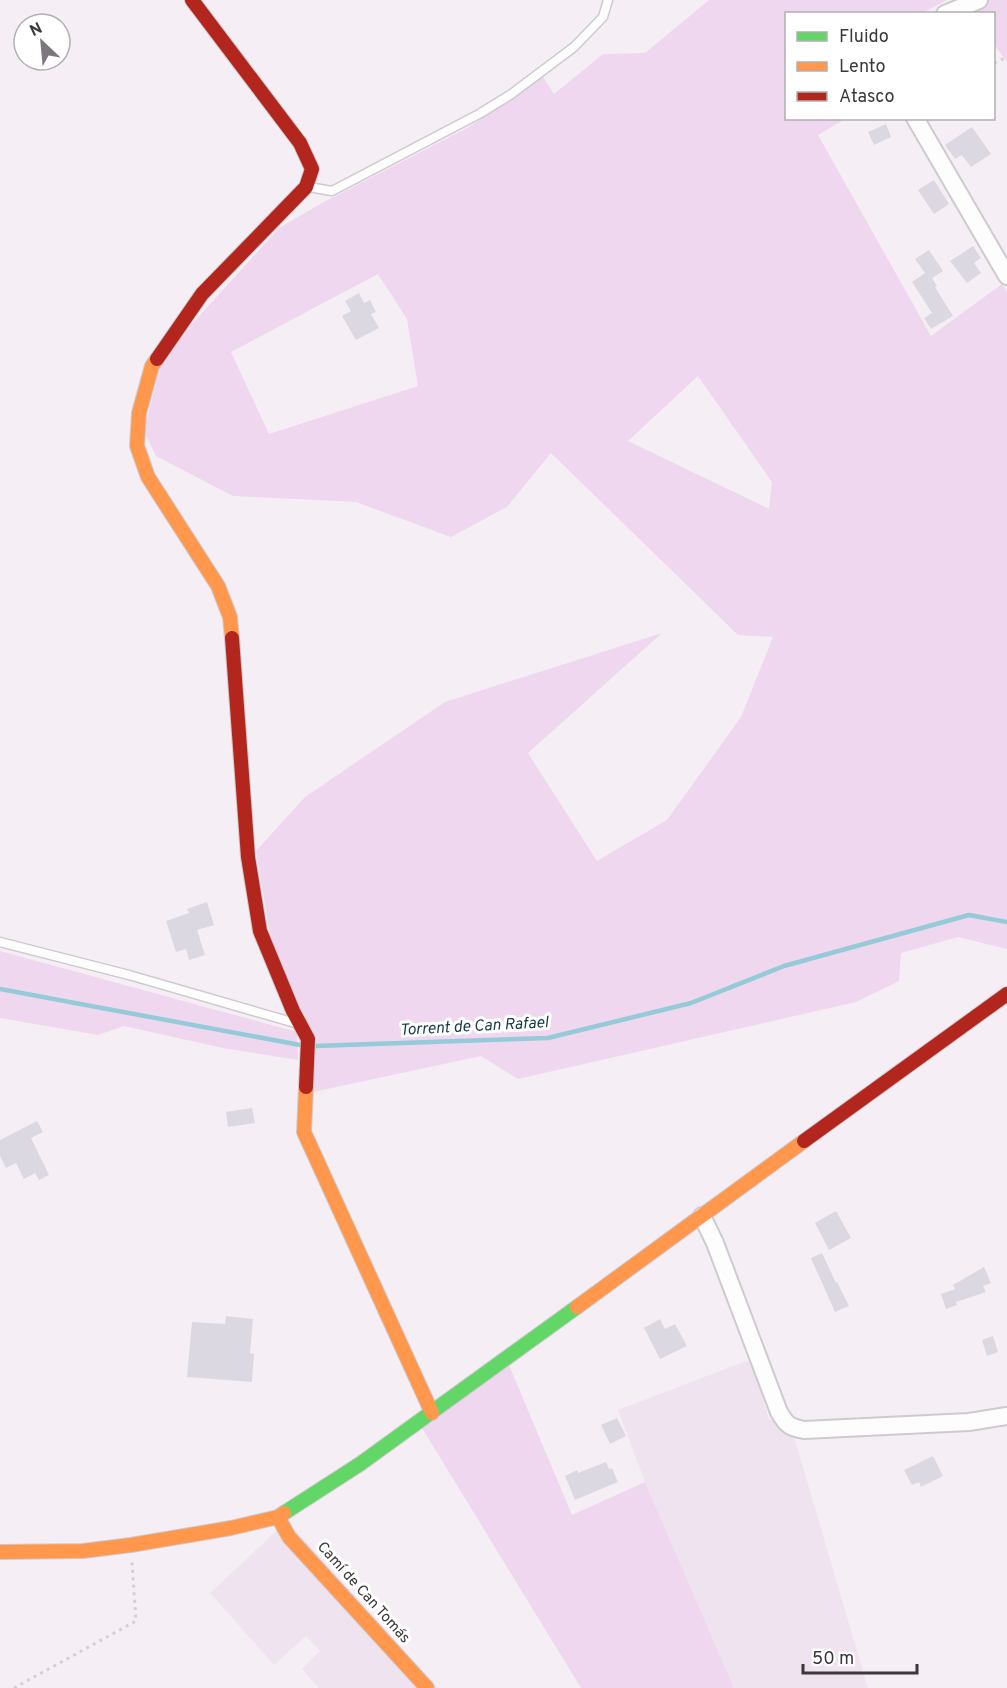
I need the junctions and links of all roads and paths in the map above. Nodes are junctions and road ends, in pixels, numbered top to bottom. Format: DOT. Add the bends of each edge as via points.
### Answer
graph roads {
  1 [pos="192,0"];
  2 [pos="608,0"];
  3 [pos="979,0"];
  4 [pos="950,12"];
  5 [pos="916,120"];
  6 [pos="306,187"];
  7 [pos="1007,276"];
  8 [pos="0,942"];
  9 [pos="1007,994"];
  10 [pos="299,1022"];
  11 [pos="702,1216"];
  12 [pos="432,1413"];
  13 [pos="1007,1416"];
  14 [pos="278,1517"];
  15 [pos="132,1545"];
  16 [pos="0,1552"];
  17 [pos="14,1688"];
  18 [pos="427,1688"];
  1 -- 6 [label="street" via="300,142 312,169"];
  2 -- 6 [label="lane" via="603,17 574,47 510,95 332,191"];
  3 -- 4 [label="street"];
  5 -- 7 [label="street"];
  6 -- 10 [label="street" via="202,294 152,366 139,413 137,446 148,477 218,586 230,617 248,857 260,931"];
  8 -- 10 [label="lane"];
  9 -- 11 [label="street"];
  10 -- 12 [label="street" via="308,1039 304,1131"];
  11 -- 12 [label="street"];
  11 -- 13 [label="street" via="716,1243 779,1412 791,1427 804,1431 969,1422"];
  12 -- 14 [label="street"];
  14 -- 15 [label="street"];
  14 -- 18 [label="street, Camí de Can Tomás" via="289,1537"];
  15 -- 16 [label="street" via="83,1551"];
  15 -- 17 [label="path" via="136,1621"];
}
